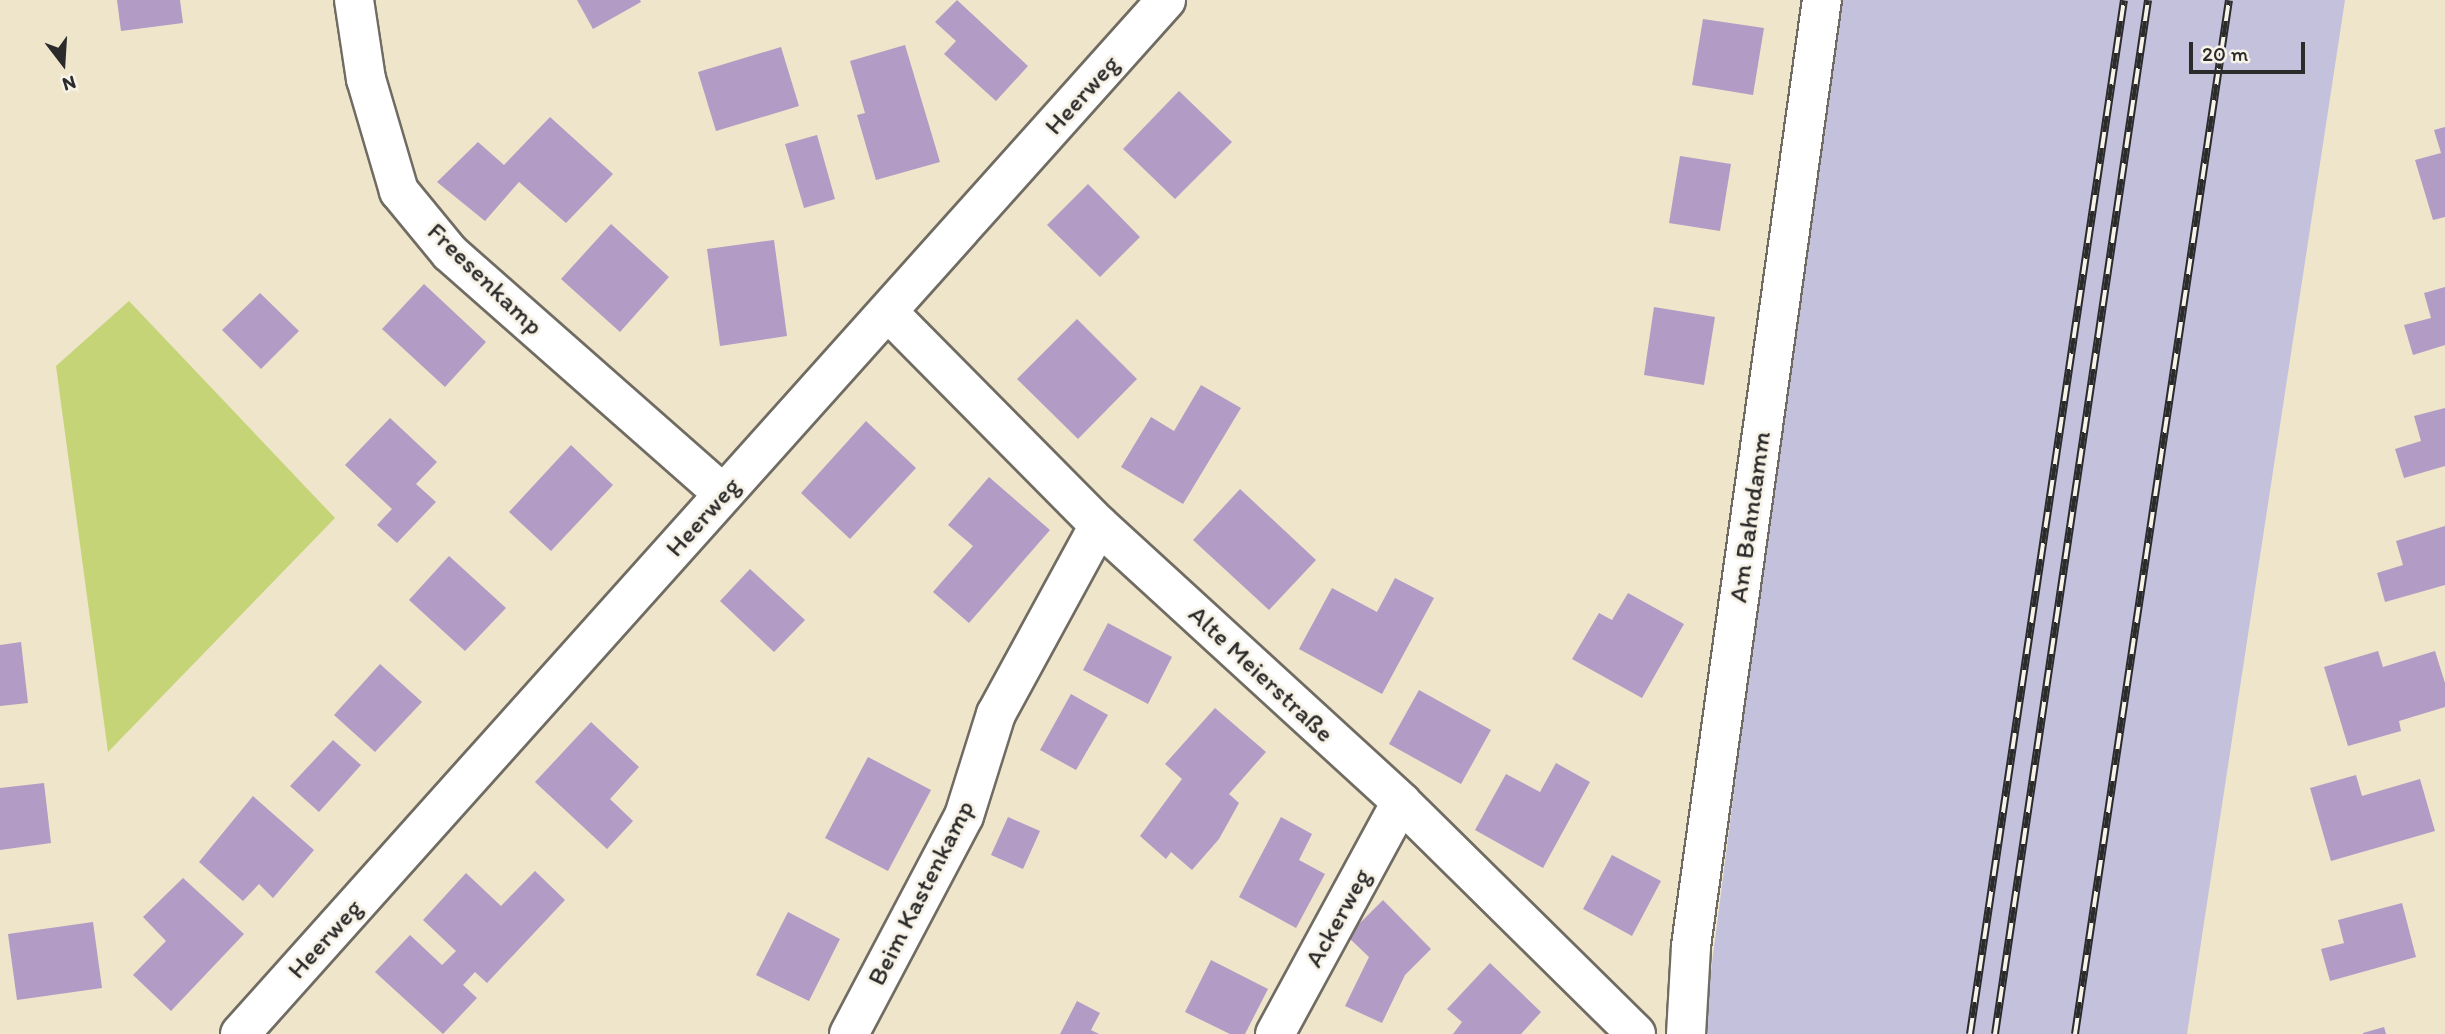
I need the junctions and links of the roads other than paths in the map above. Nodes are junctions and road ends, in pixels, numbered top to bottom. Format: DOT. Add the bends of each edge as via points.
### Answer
graph roads {
  1 [pos="354,0"];
  2 [pos="1166,0"];
  3 [pos="1822,0"];
  4 [pos="888,312"];
  5 [pos="723,494"];
  6 [pos="1099,525"];
  7 [pos="1401,802"];
  8 [pos="240,1034"];
  9 [pos="849,1034"];
  10 [pos="1275,1034"];
  11 [pos="1636,1034"];
  12 [pos="1686,1034"];
  1 -- 5 [label="street, Freesenkamp" via="366,79 399,191 450,253"];
  2 -- 4 [label="street, Heerweg"];
  3 -- 12 [label="street, Am Bahndamm" via="1693,933"];
  4 -- 5 [label="street, Heerweg"];
  4 -- 6 [label="street, Alte Meierstraße"];
  5 -- 8 [label="street, Heerweg"];
  6 -- 7 [label="street, Alte Meierstraße"];
  6 -- 9 [label="street, Beim Kastenkamp" via="996,714 964,816"];
  7 -- 10 [label="street, Ackerweg"];
  7 -- 11 [label="street, Alte Meierstraße"];
}
